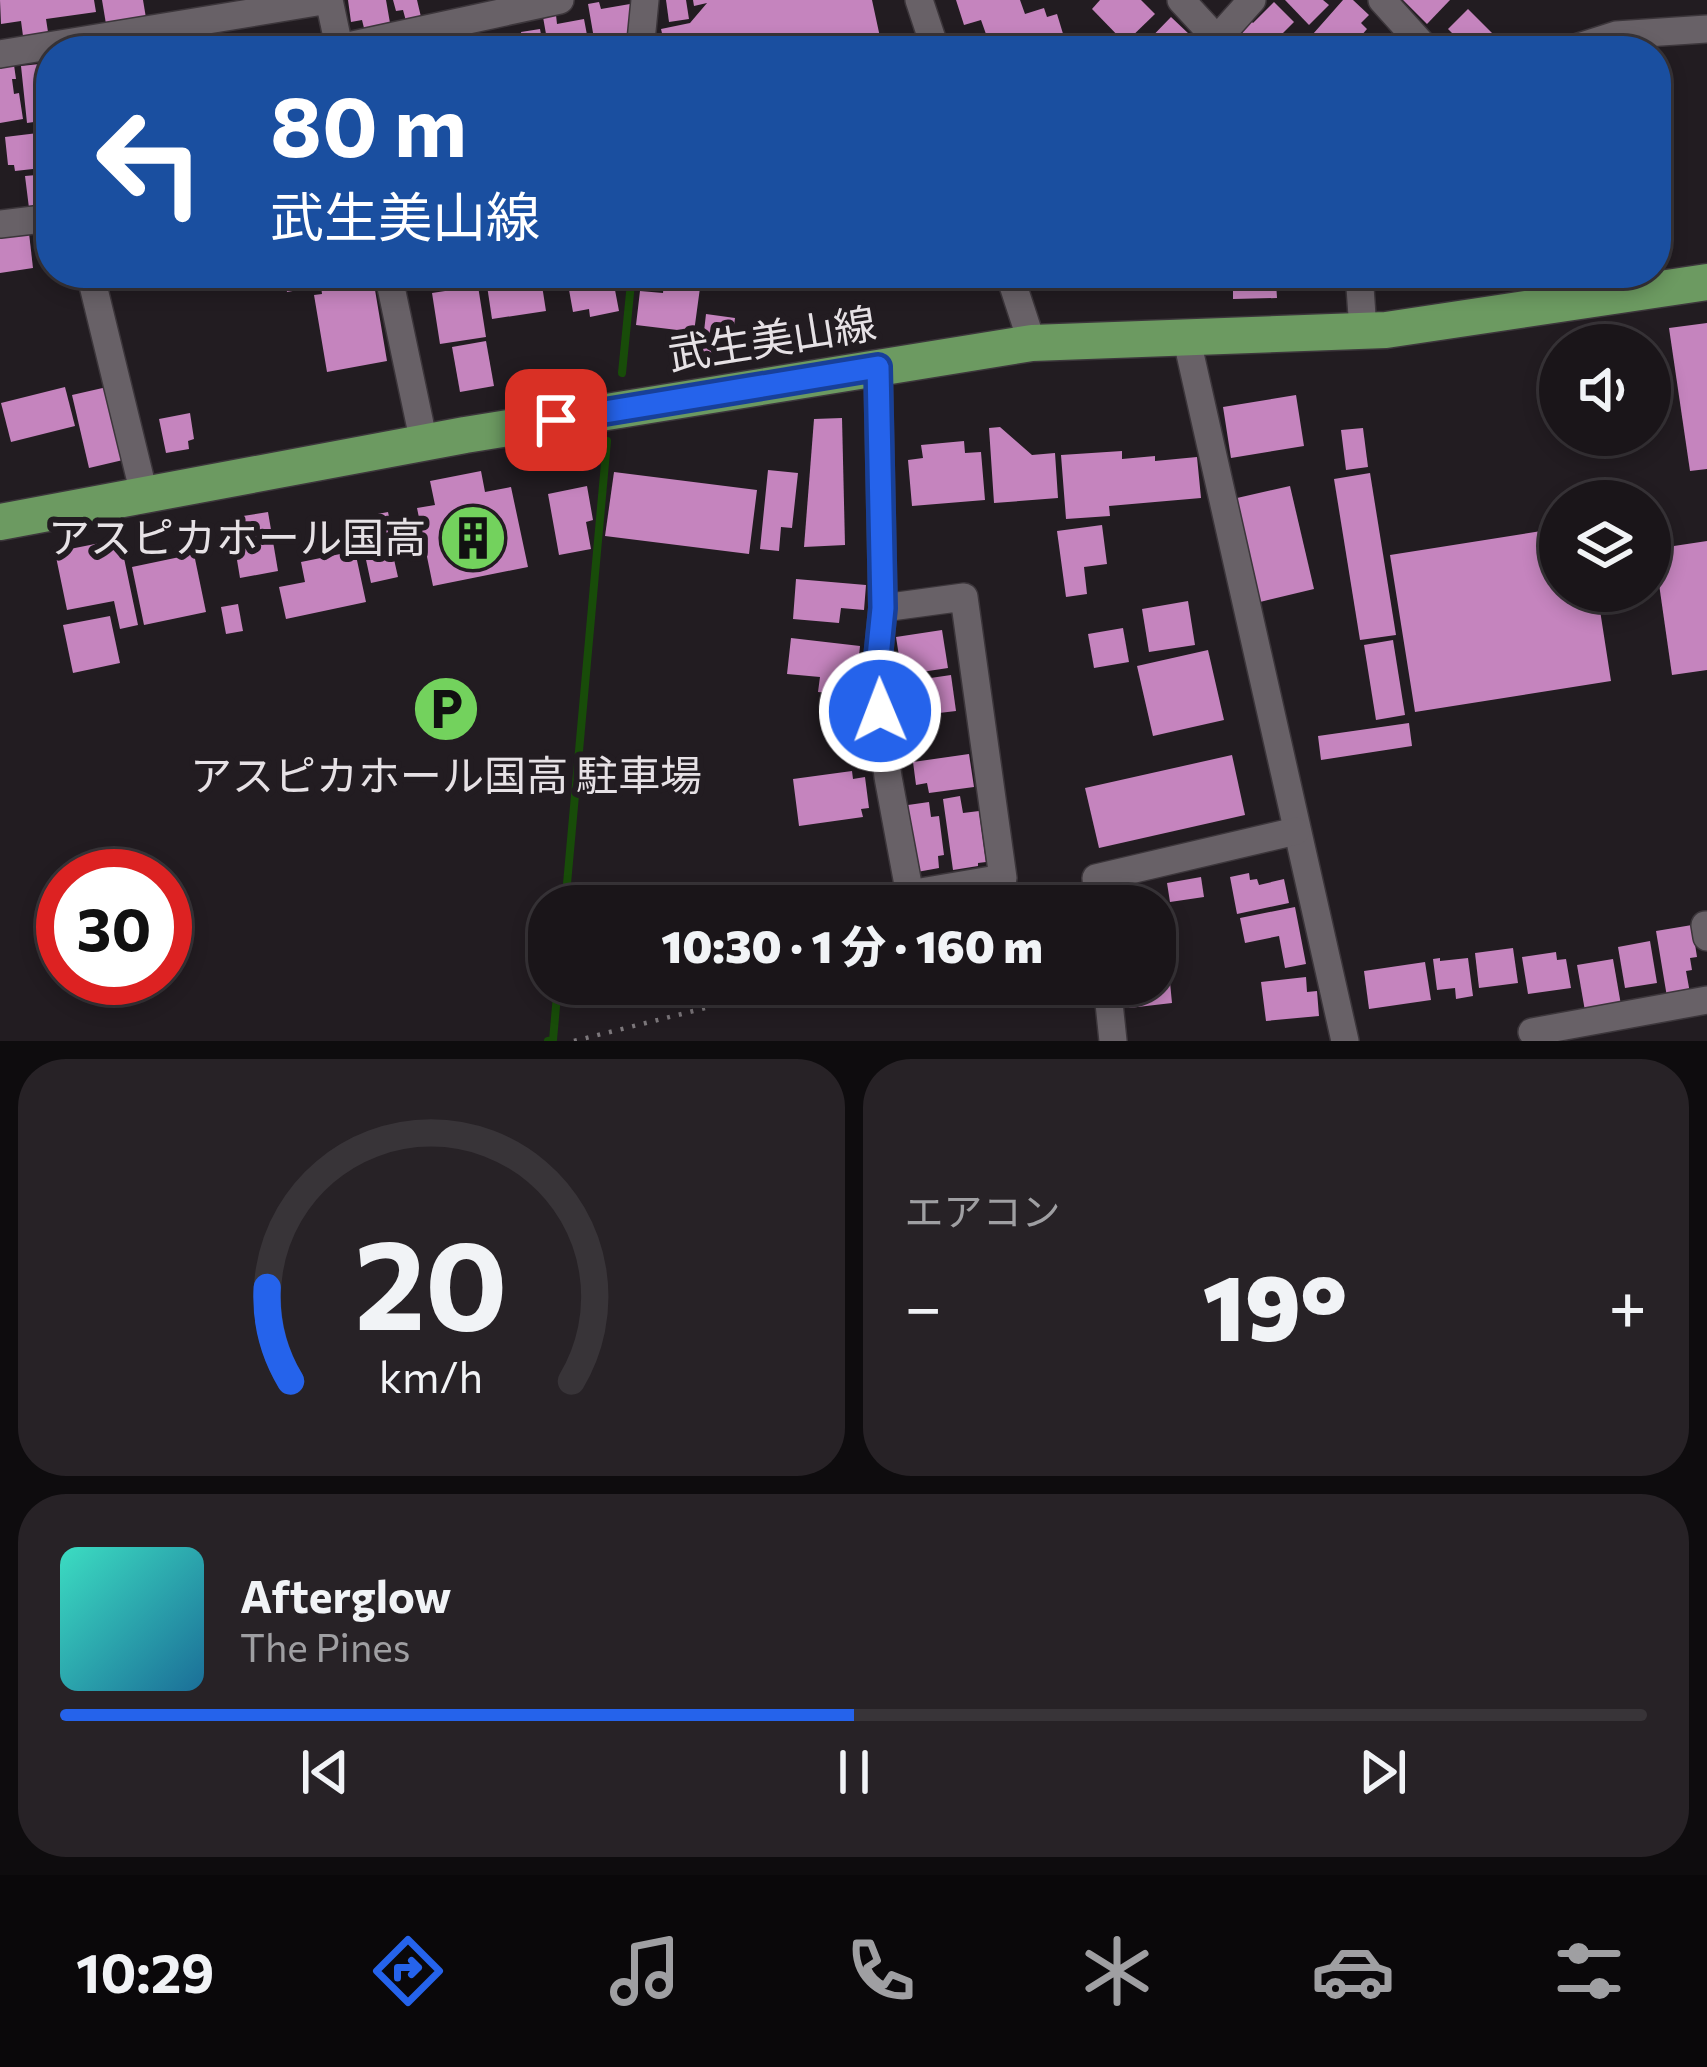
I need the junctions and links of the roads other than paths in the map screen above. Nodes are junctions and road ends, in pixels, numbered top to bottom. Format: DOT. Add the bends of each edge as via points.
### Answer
graph roads {
  1 [pos="560,0"];
  2 [pos="645,0"];
  3 [pos="919,0"];
  4 [pos="1181,0"];
  5 [pos="1252,0"];
  6 [pos="1382,0"];
  7 [pos="1707,29"];
  8 [pos="109,36"];
  9 [pos="336,36"];
  10 [pos="401,36"];
  11 [pos="641,36"];
  12 [pos="931,36"];
  13 [pos="1214,36"];
  14 [pos="1228,36"];
  15 [pos="1414,36"];
  16 [pos="1613,36"];
  17 [pos="36,48"];
  18 [pos="0,54"];
  19 [pos="36,220"];
  20 [pos="0,224"];
  21 [pos="1707,282"];
  22 [pos="1671,287"];
  23 [pos="94,288"];
  24 [pos="391,288"];
  25 [pos="1014,288"];
  26 [pos="1360,288"];
  27 [pos="1667,288"];
  28 [pos="1363,330"];
  29 [pos="1186,336"];
  30 [pos="1033,343"];
  31 [pos="878,367"];
  32 [pos="424,443"];
  33 [pos="144,494"];
  34 [pos="0,523"];
  35 [pos="883,608"];
  36 [pos="1296,831"];
  37 [pos="908,885"];
  38 [pos="974,885"];
  39 [pos="1097,885"];
  40 [pos="1707,1000"];
  41 [pos="1109,1005"];
  42 [pos="1532,1032"];
  43 [pos="1113,1041"];
  44 [pos="1345,1041"];
  1 -- 10 [label="street"];
  2 -- 11 [label="street"];
  3 -- 12 [label="street"];
  4 -- 13 [label="street"];
  5 -- 14 [label="street"];
  6 -- 15 [label="street"];
  7 -- 16 [label="street"];
  8 -- 9 [label="street" via="328,0"];
  17 -- 18 [label="street"];
  19 -- 20 [label="street"];
  21 -- 22 [label="main road, 武生美山線"];
  23 -- 33 [label="street"];
  24 -- 32 [label="street"];
  25 -- 30 [label="street"];
  26 -- 28 [label="street"];
  27 -- 28 [label="main road, 武生美山線"];
  28 -- 29 [label="main road, 武生美山線"];
  29 -- 30 [label="main road, 武生美山線"];
  29 -- 36 [label="street"];
  30 -- 31 [label="main road, 武生美山線"];
  31 -- 32 [label="main road, 武生美山線"];
  31 -- 35 [label="street"];
  32 -- 33 [label="main road, 武生美山線"];
  33 -- 34 [label="main road, 武生美山線"];
  35 -- 37 [label="street" via="876,677"];
  35 -- 38 [label="street" via="964,597 1003,878"];
  36 -- 39 [label="street" via="1096,878"];
  36 -- 44 [label="street"];
  40 -- 42 [label="street"];
  41 -- 43 [label="street"];
}
